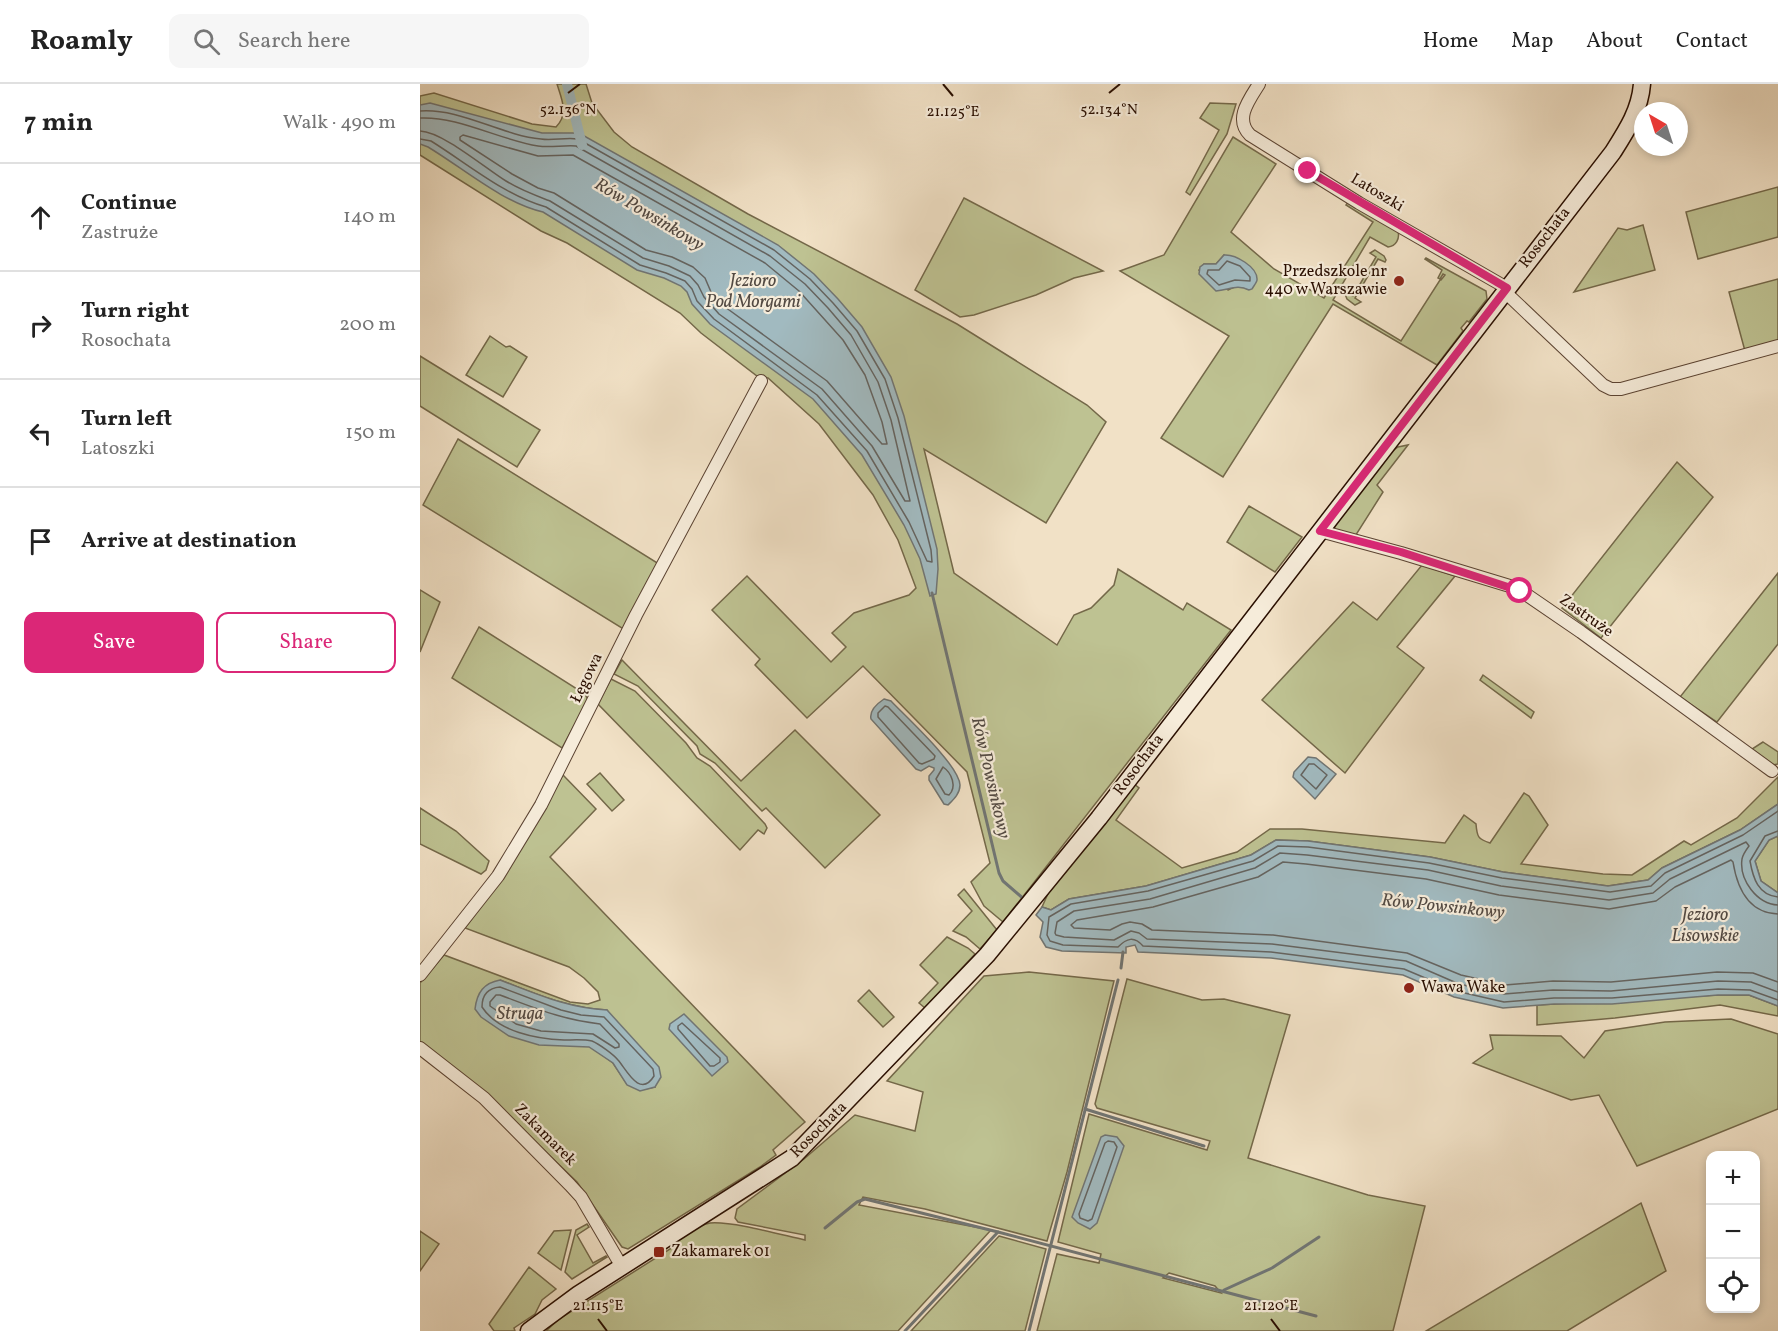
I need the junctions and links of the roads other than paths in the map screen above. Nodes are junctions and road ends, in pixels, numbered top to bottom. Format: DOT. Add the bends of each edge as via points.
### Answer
graph roads {
  1 [pos="1259,84"];
  2 [pos="1642,89"];
  3 [pos="1506,289"];
  4 [pos="1778,346"];
  5 [pos="761,381"];
  6 [pos="1320,531"];
  7 [pos="1772,771"];
  8 [pos="420,975"];
  9 [pos="420,1048"];
  10 [pos="622,1267"];
  11 [pos="529,1331"];
  1 -- 3 [label="street, Latoszki" via="1242,118 1250,135"];
  2 -- 3 [label="street, Rosochata" via="1635,116 1612,152"];
  3 -- 4 [label="street" via="1611,389"];
  3 -- 6 [label="street, Rosochata"];
  5 -- 8 [label="street, Łęgowa" via="636,615 536,814 498,876"];
  6 -- 7 [label="street, Zastruże" via="1513,587 1602,646"];
  6 -- 10 [label="street, Rosochata" via="1099,818 987,955 792,1158"];
  9 -- 10 [label="street, Zakamarek" via="484,1098 570,1185"];
  10 -- 11 [label="street, Rosochata"];
}
